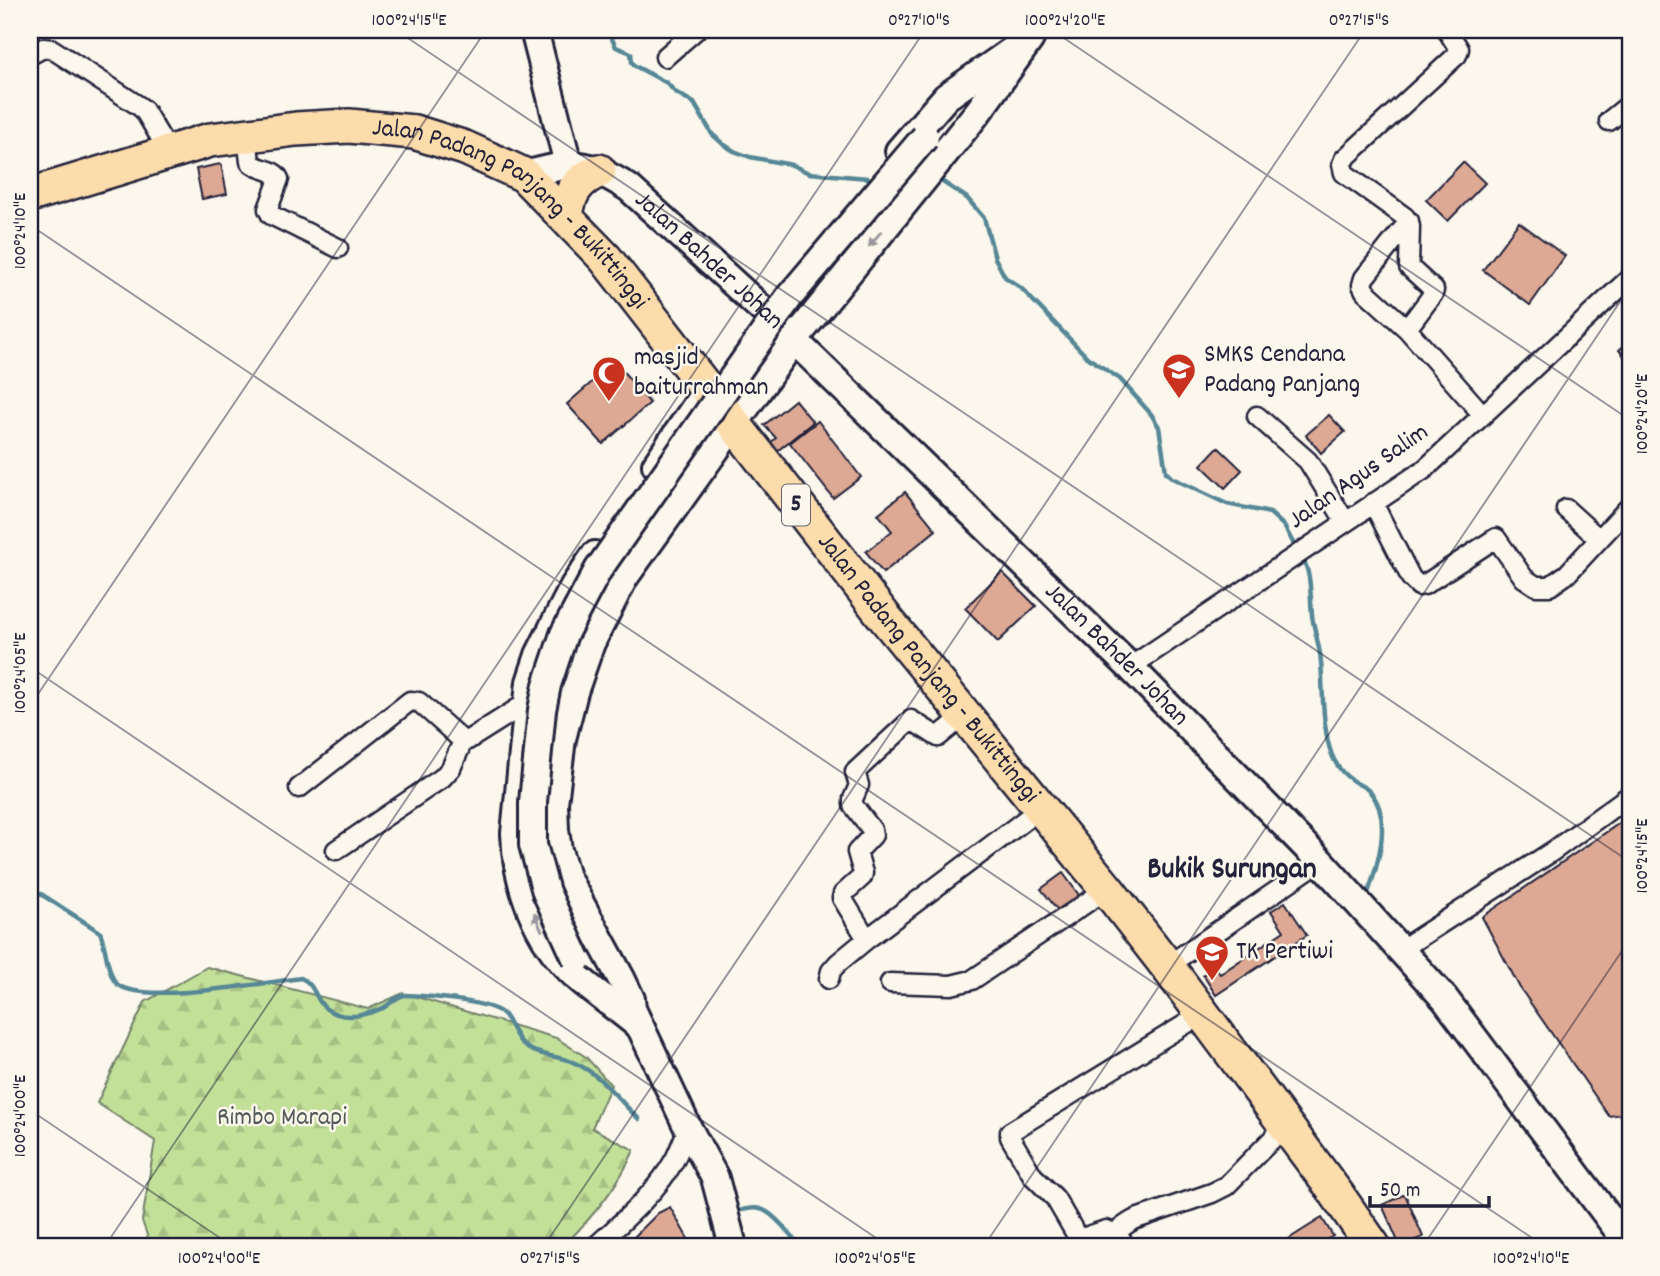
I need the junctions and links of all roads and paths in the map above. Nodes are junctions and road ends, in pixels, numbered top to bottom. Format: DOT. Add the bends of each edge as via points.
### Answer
graph roads {
  1 [pos="534,30"];
  2 [pos="695,30"];
  3 [pos="1447,30"];
  4 [pos="1035,34"];
  5 [pos="30,55"];
  6 [pos="665,57"];
  7 [pos="1005,63"];
  8 [pos="1630,104"];
  9 [pos="1609,121"];
  10 [pos="247,136"];
  11 [pos="169,152"];
  12 [pos="584,167"];
  13 [pos="524,175"];
  14 [pos="30,195"];
  15 [pos="566,216"];
  16 [pos="1409,221"];
  17 [pos="338,248"];
  18 [pos="1630,278"];
  19 [pos="763,310"];
  20 [pos="1407,329"];
  21 [pos="794,340"];
  22 [pos="706,391"];
  23 [pos="1483,415"];
  24 [pos="1257,416"];
  25 [pos="734,426"];
  26 [pos="1373,503"];
  27 [pos="1630,506"];
  28 [pos="1566,509"];
  29 [pos="1345,521"];
  30 [pos="1599,539"];
  31 [pos="1130,667"];
  32 [pos="528,702"];
  33 [pos="965,715"];
  34 [pos="463,741"];
  35 [pos="299,788"];
  36 [pos="1630,795"];
  37 [pos="1041,807"];
  38 [pos="336,850"];
  39 [pos="1320,861"];
  40 [pos="1107,889"];
  41 [pos="867,939"];
  42 [pos="1400,950"];
  43 [pos="1167,966"];
  44 [pos="829,979"];
  45 [pos="890,983"];
  46 [pos="630,1014"];
  47 [pos="1202,1014"];
  48 [pos="1285,1126"];
  49 [pos="688,1128"];
  50 [pos="1121,1240"];
  51 [pos="596,1246"];
  52 [pos="733,1246"];
  53 [pos="1083,1246"];
  54 [pos="1373,1246"];
  55 [pos="1630,1246"];
  1 -- 12 [label="main road"];
  2 -- 6 [label="street"];
  3 -- 16 [label="street" via="1459,49 1457,55 1342,164 1345,173"];
  4 -- 7 [label="main road"];
  5 -- 11 [label="street" via="52,49 139,106"];
  7 -- 19 [label="main road" via="974,76 940,103"];
  7 -- 21 [label="main road, one-way" via="978,112"];
  7 -- 46 [label="main road, bridge" via="790,296 598,570 564,634 542,710 533,845 546,892 581,957"];
  8 -- 9 [label="street"];
  10 -- 11 [label="highway, Jalan Padang Panjang - Bukittinggi / 5" via="210,140"];
  10 -- 13 [label="highway, Jalan Padang Panjang - Bukittinggi / 5" via="349,125 414,132 465,148"];
  10 -- 17 [label="street" via="250,162 278,175 268,209 271,215"];
  11 -- 14 [label="highway, Jalan Padang Panjang - Bukittinggi / 5"];
  12 -- 13 [label="main road"];
  12 -- 15 [label="highway" via="568,200"];
  12 -- 19 [label="main road, Jalan Bahder Johan" via="629,188"];
  13 -- 15 [label="highway, Jalan Padang Panjang - Bukittinggi / 5"];
  15 -- 22 [label="highway, Jalan Padang Panjang - Bukittinggi / 5" via="605,258"];
  16 -- 20 [label="street" via="1409,267 1434,290"];
  16 -- 20 [label="street" via="1362,285"];
  18 -- 23 [label="street, Jalan Agus Salim"];
  19 -- 21 [label="main road, Jalan Bahder Johan"];
  20 -- 23 [label="street"];
  21 -- 25 [label="main road"];
  21 -- 31 [label="main road, Jalan Bahder Johan"];
  22 -- 25 [label="highway, Jalan Padang Panjang - Bukittinggi / 5"];
  22 -- 32 [label="main road" via="574,586 539,654"];
  23 -- 26 [label="street, Jalan Agus Salim" via="1425,469"];
  24 -- 29 [label="street" via="1308,461"];
  25 -- 33 [label="highway, Jalan Padang Panjang - Bukittinggi / 5"];
  25 -- 46 [label="main road" via="624,578 591,643 562,739 554,803 558,850 566,877 631,999"];
  26 -- 29 [label="street, Jalan Agus Salim"];
  26 -- 30 [label="street" via="1410,578 1419,586 1496,538 1524,578 1536,586 1550,586"];
  27 -- 30 [label="street"];
  28 -- 30 [label="street"];
  29 -- 31 [label="street, Jalan Agus Salim"];
  31 -- 39 [label="main road, Jalan Bahder Johan"];
  32 -- 34 [label="street"];
  46 -- 32 [label="main road, one-way" via="586,985 561,961 543,934 520,880 515,833"];
  33 -- 37 [label="highway, Jalan Padang Panjang - Bukittinggi / 5"];
  33 -- 41 [label="street" via="938,737 911,720 855,772 859,785 853,805 873,835 857,852 862,877 842,898"];
  34 -- 35 [label="street" via="419,702 410,701"];
  34 -- 38 [label="street" via="442,778"];
  36 -- 42 [label="street" via="1553,852"];
  37 -- 40 [label="highway, Jalan Padang Panjang - Bukittinggi / 5"];
  37 -- 41 [label="street"];
  39 -- 42 [label="main road, Jalan Bahder Johan"];
  39 -- 43 [label="street"];
  40 -- 43 [label="highway, Jalan Padang Panjang - Bukittinggi / 5"];
  40 -- 45 [label="street" via="972,980 951,985"];
  41 -- 44 [label="street" via="838,963"];
  42 -- 55 [label="main road, Jalan Bahder Johan" via="1445,999"];
  43 -- 47 [label="highway, Jalan Padang Panjang - Bukittinggi / 5"];
  46 -- 49 [label="main road"];
  47 -- 48 [label="highway, Jalan Padang Panjang - Bukittinggi / 5"];
  47 -- 50 [label="street" via="1010,1132 1033,1176 1055,1198 1077,1236 1106,1230"];
  48 -- 50 [label="street" via="1226,1186 1127,1223"];
  48 -- 54 [label="highway, Jalan Padang Panjang - Bukittinggi / 5"];
  49 -- 51 [label="street" via="666,1173"];
  49 -- 52 [label="main road" via="715,1178"];
  50 -- 53 [label="street"];
}
